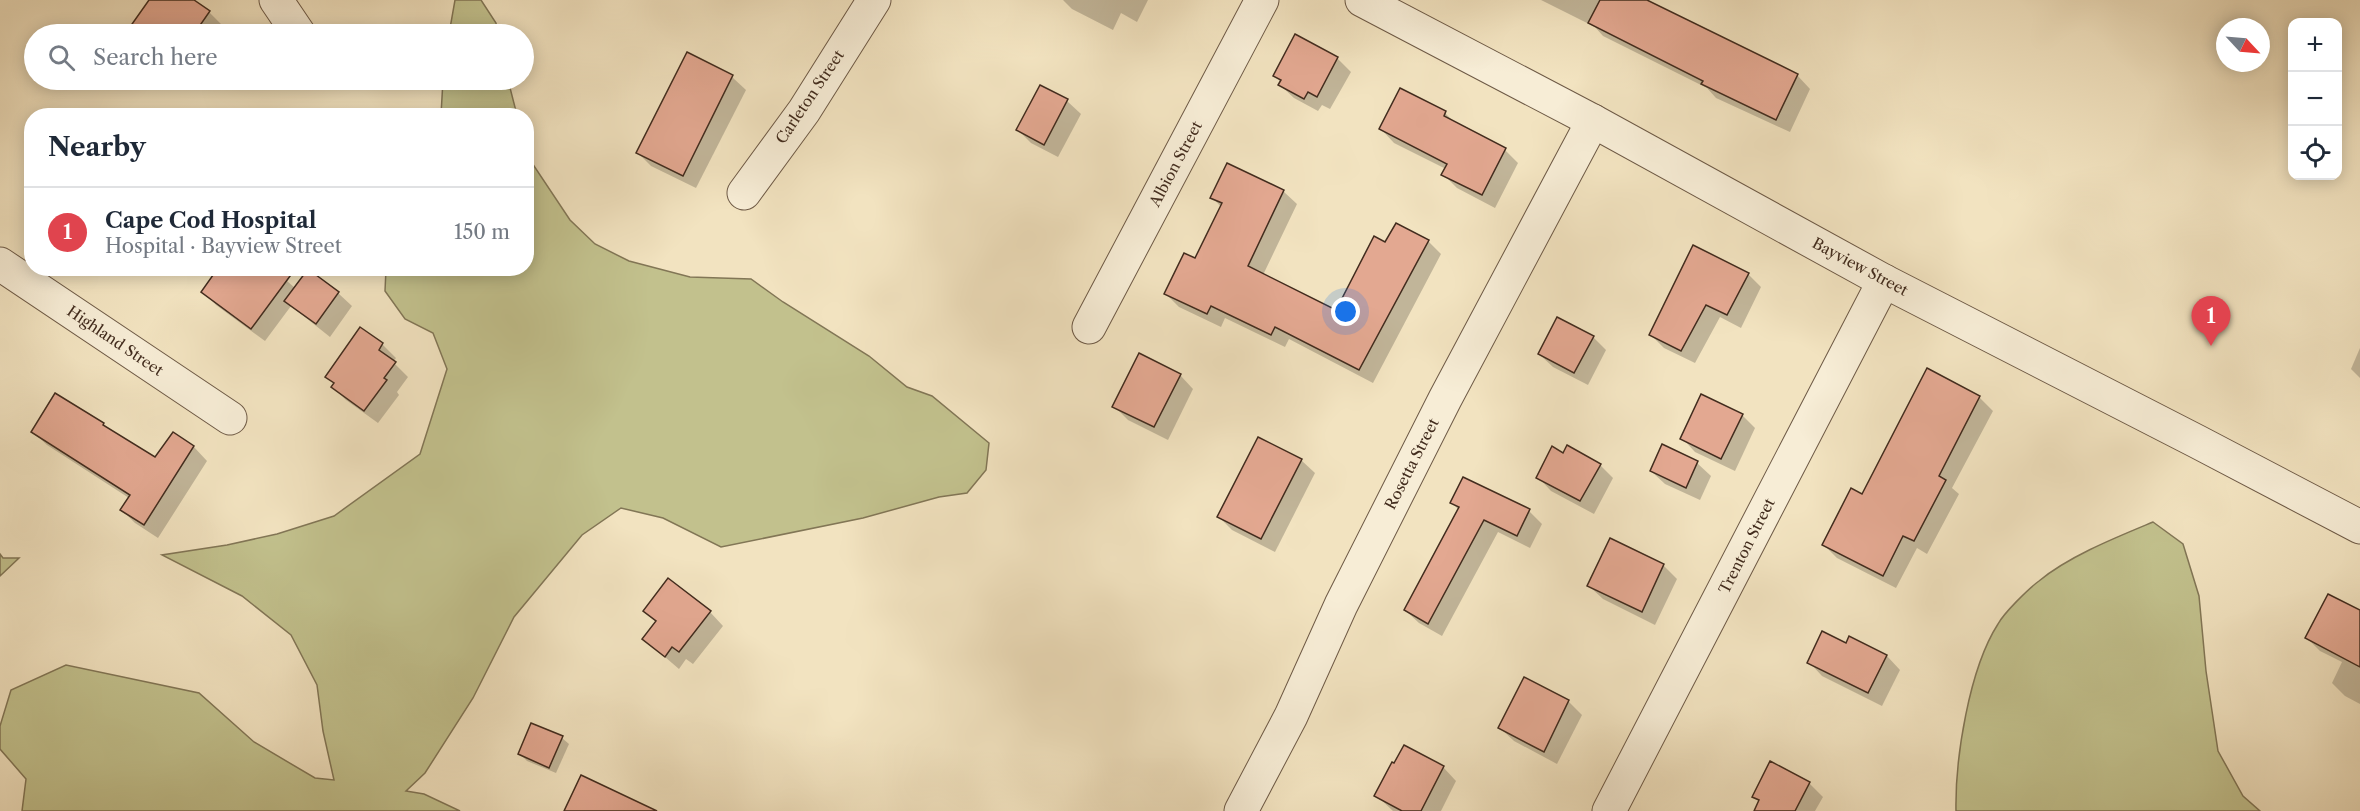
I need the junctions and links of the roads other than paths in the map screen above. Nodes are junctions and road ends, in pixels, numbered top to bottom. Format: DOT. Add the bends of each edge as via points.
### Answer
graph roads {
  1 [pos="276,0"];
  2 [pos="874,0"];
  3 [pos="1262,0"];
  4 [pos="1362,0"];
  5 [pos="292,24"];
  6 [pos="1593,121"];
  7 [pos="744,193"];
  8 [pos="0,264"];
  9 [pos="1884,281"];
  10 [pos="1089,327"];
  11 [pos="230,418"];
  12 [pos="2360,528"];
  13 [pos="1240,811"];
  14 [pos="1609,811"];
  1 -- 5 [label="street"];
  2 -- 7 [label="street, Carleton Street" via="804,111"];
  3 -- 10 [label="street, Albion Street"];
  4 -- 6 [label="street, Bayview Street"];
  6 -- 9 [label="street, Bayview Street"];
  6 -- 13 [label="street, Rosetta Street" via="1444,399 1341,605 1291,716"];
  8 -- 11 [label="street, Highland Street"];
  9 -- 12 [label="street, Bayview Street"];
  9 -- 14 [label="street, Trenton Street"];
}
